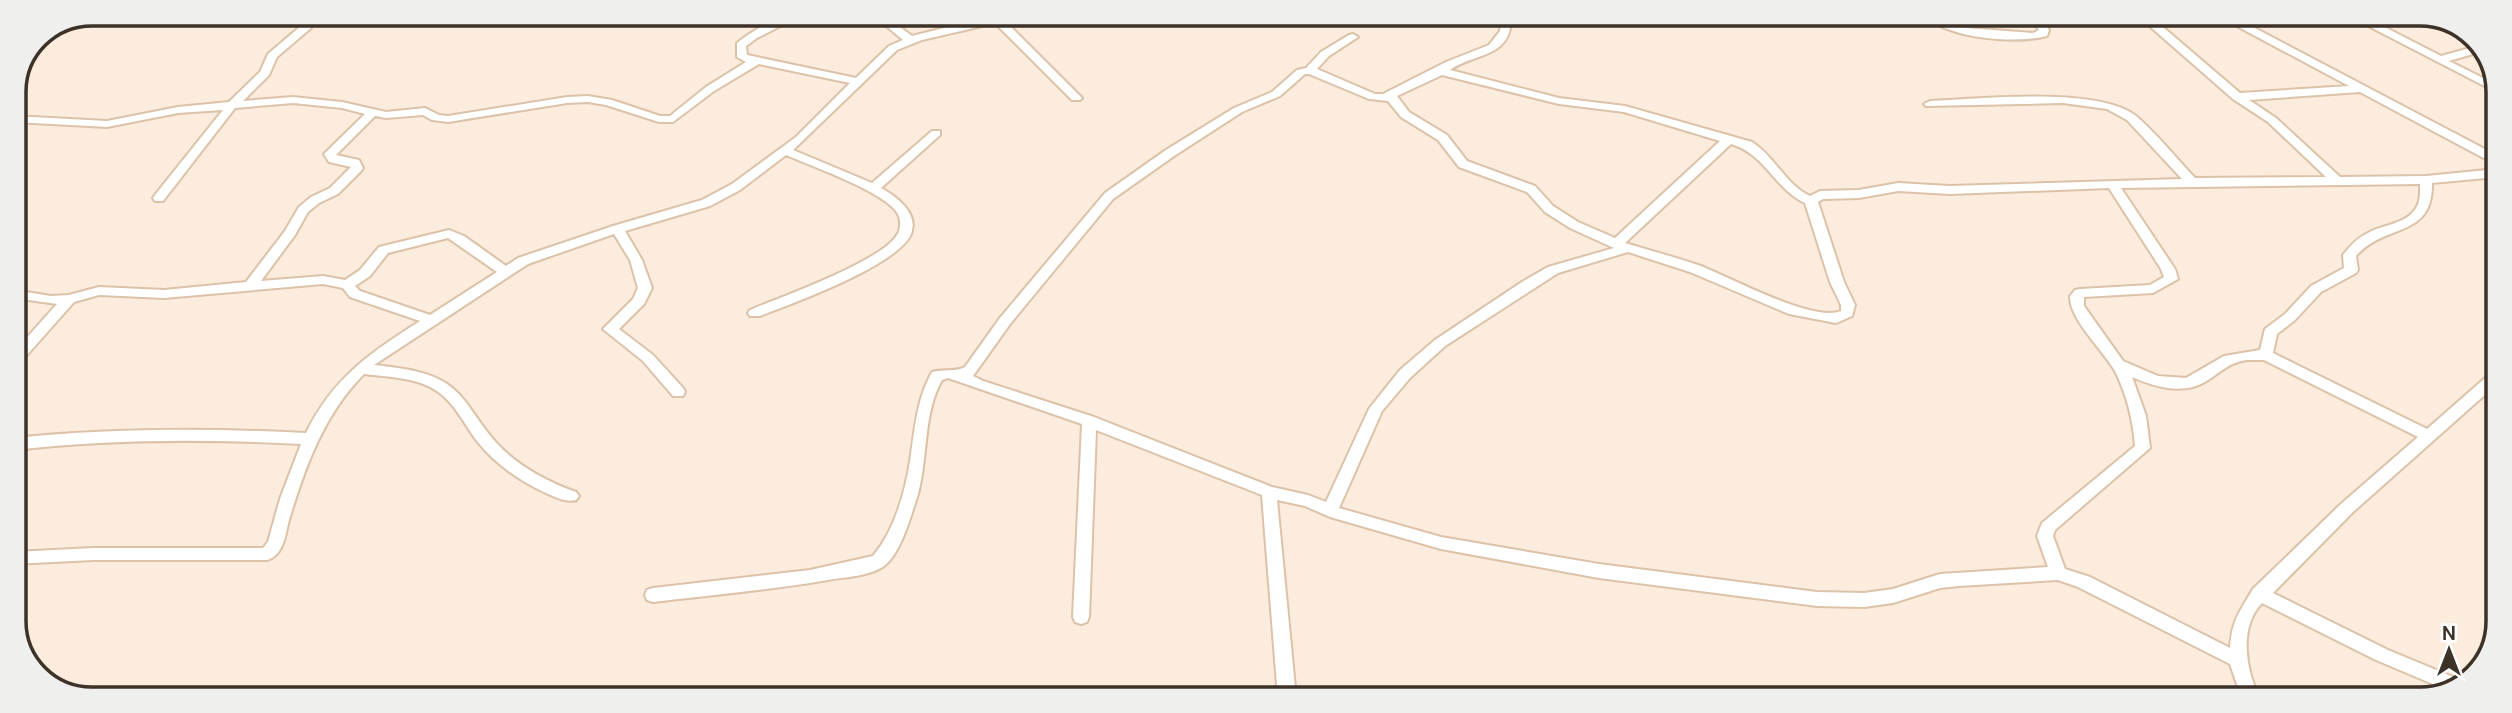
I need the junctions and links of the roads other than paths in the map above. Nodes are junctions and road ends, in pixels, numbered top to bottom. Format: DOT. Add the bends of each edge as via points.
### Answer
graph roads {
  1 [pos="307,26"];
  2 [pos="775,26"];
  3 [pos="892,26"];
  4 [pos="971,26"];
  5 [pos="1004,26"];
  6 [pos="1506,26"];
  7 [pos="1952,26"];
  8 [pos="2040,26"];
  9 [pos="2155,26"];
  10 [pos="2242,26"];
  11 [pos="2374,26"];
  12 [pos="1353,37"];
  13 [pos="910,40"];
  14 [pos="2471,51"];
  15 [pos="740,53"];
  16 [pos="2440,60"];
  17 [pos="752,61"];
  18 [pos="1310,70"];
  19 [pos="1441,71"];
  20 [pos="721,82"];
  21 [pos="859,82"];
  22 [pos="2485,83"];
  23 [pos="2362,89"];
  24 [pos="1392,97"];
  25 [pos="2237,97"];
  26 [pos="1076,98"];
  27 [pos="233,104"];
  28 [pos="1930,104"];
  29 [pos="374,111"];
  30 [pos="26,120"];
  31 [pos="936,132"];
  32 [pos="1727,140"];
  33 [pos="785,151"];
  34 [pos="2486,154"];
  35 [pos="2486,174"];
  36 [pos="2336,180"];
  37 [pos="2426,180"];
  38 [pos="2192,182"];
  39 [pos="2113,185"];
  40 [pos="872,190"];
  41 [pos="159,198"];
  42 [pos="1811,201"];
  43 [pos="617,229"];
  44 [pos="1621,246"];
  45 [pos="504,271"];
  46 [pos="251,285"];
  47 [pos="347,285"];
  48 [pos="26,296"];
  49 [pos="69,299"];
  50 [pos="755,313"];
  51 [pos="431,320"];
  52 [pos="26,347"];
  53 [pos="2266,355"];
  54 [pos="2120,365"];
  55 [pos="360,368"];
  56 [pos="962,374"];
  57 [pos="2486,386"];
  58 [pos="678,392"];
  59 [pos="1089,421"];
  60 [pos="2429,436"];
  61 [pos="310,439"];
  62 [pos="26,443"];
  63 [pos="1269,492"];
  64 [pos="571,496"];
  65 [pos="1330,511"];
  66 [pos="26,557"];
  67 [pos="2058,573"];
  68 [pos="2259,594"];
  69 [pos="653,595"];
  70 [pos="1081,617"];
  71 [pos="2238,660"];
  72 [pos="2445,681"];
  73 [pos="1286,687"];
  74 [pos="2245,687"];
  1 -- 27 [label="street" via="272,56 265,73"];
  2 -- 15 [label="street" via="746,40"];
  3 -- 13 [label="street"];
  4 -- 13 [label="street"];
  5 -- 26 [label="street"];
  6 -- 19 [label="street" via="1507,34 1499,44"];
  7 -- 8 [label="street" via="2033,36 2043,34"];
  9 -- 25 [label="street"];
  10 -- 23 [label="street"];
  11 -- 16 [label="street"];
  12 -- 18 [label="street" via="1325,54"];
  13 -- 21 [label="street" via="889,51"];
  14 -- 16 [label="street"];
  15 -- 17 [label="street"];
  15 -- 20 [label="street"];
  16 -- 22 [label="street"];
  17 -- 20 [label="street"];
  17 -- 21 [label="street"];
  18 -- 24 [label="street" via="1373,97"];
  18 -- 56 [label="street" via="1301,72 1276,94 1238,110 1110,196 1005,321 970,371"];
  19 -- 24 [label="street"];
  19 -- 32 [label="street" via="1559,101 1625,108"];
  20 -- 29 [label="street" via="680,116 667,120 589,99 448,119 425,111 394,115"];
  21 -- 33 [label="street"];
  23 -- 25 [label="street"];
  23 -- 34 [label="street"];
  24 -- 44 [label="street" via="1400,111 1445,139 1463,164 1531,189 1549,209 1574,225"];
  25 -- 36 [label="street" via="2272,120"];
  27 -- 29 [label="street" via="309,100"];
  27 -- 30 [label="street" via="107,124"];
  27 -- 41 [label="street"];
  28 -- 38 [label="street" via="2063,100 2110,106 2131,118"];
  29 -- 46 [label="street" via="331,153 333,159 355,163 357,168 334,191 303,210"];
  31 -- 40 [label="street"];
  32 -- 42 [label="street" via="1766,156 1787,187"];
  32 -- 44 [label="street" via="1688,174"];
  33 -- 40 [label="street"];
  33 -- 43 [label="street" via="715,199"];
  35 -- 37 [label="street"];
  36 -- 37 [label="street"];
  36 -- 38 [label="street"];
  37 -- 53 [label="street" via="2428,196 2419,215 2360,240 2349,255 2351,270 2316,289 2270,332"];
  38 -- 39 [label="street"];
  39 -- 42 [label="street" via="1898,187 1820,195"];
  39 -- 54 [label="street" via="2171,279 2153,289 2077,296 2083,315"];
  40 -- 50 [label="street" via="903,212 906,231 901,240 848,273"];
  42 -- 44 [label="street" via="1847,305 1847,313 1836,318 1794,311 1695,269"];
  43 -- 45 [label="street" via="547,251"];
  43 -- 58 [label="street" via="636,260 645,288 639,301 610,329 648,358"];
  44 -- 65 [label="street" via="1553,270 1440,343 1405,374 1377,409"];
  45 -- 47 [label="street" via="449,234 384,250 365,273"];
  45 -- 51 [label="street"];
  46 -- 47 [label="street" via="323,281"];
  46 -- 49 [label="street" via="164,294 99,291"];
  47 -- 51 [label="street" via="355,294"];
  48 -- 49 [label="street"];
  49 -- 52 [label="street"];
  51 -- 55 [label="street"];
  53 -- 54 [label="street" via="2228,361 2185,383 2151,379"];
  53 -- 60 [label="street"];
  54 -- 67 [label="street" via="2141,418 2143,448 2048,527 2045,536"];
  55 -- 61 [label="street"];
  55 -- 64 [label="street" via="440,386 488,444 512,465 546,488"];
  56 -- 59 [label="street" via="978,385"];
  56 -- 69 [label="street" via="945,373 934,381 919,438 916,473 889,548 873,566"];
  57 -- 60 [label="street"];
  59 -- 63 [label="street"];
  59 -- 70 [label="street"];
  60 -- 68 [label="street"];
  61 -- 62 [label="street" via="106,435"];
  61 -- 66 [label="street" via="275,545 267,554"];
  63 -- 65 [label="street"];
  63 -- 73 [label="street"];
  65 -- 67 [label="street" via="1441,543 1600,571 1817,599 1864,600 1940,581"];
  67 -- 71 [label="street"];
  68 -- 71 [label="street" via="2243,621"];
  68 -- 72 [label="street"];
  71 -- 74 [label="street"];
}
